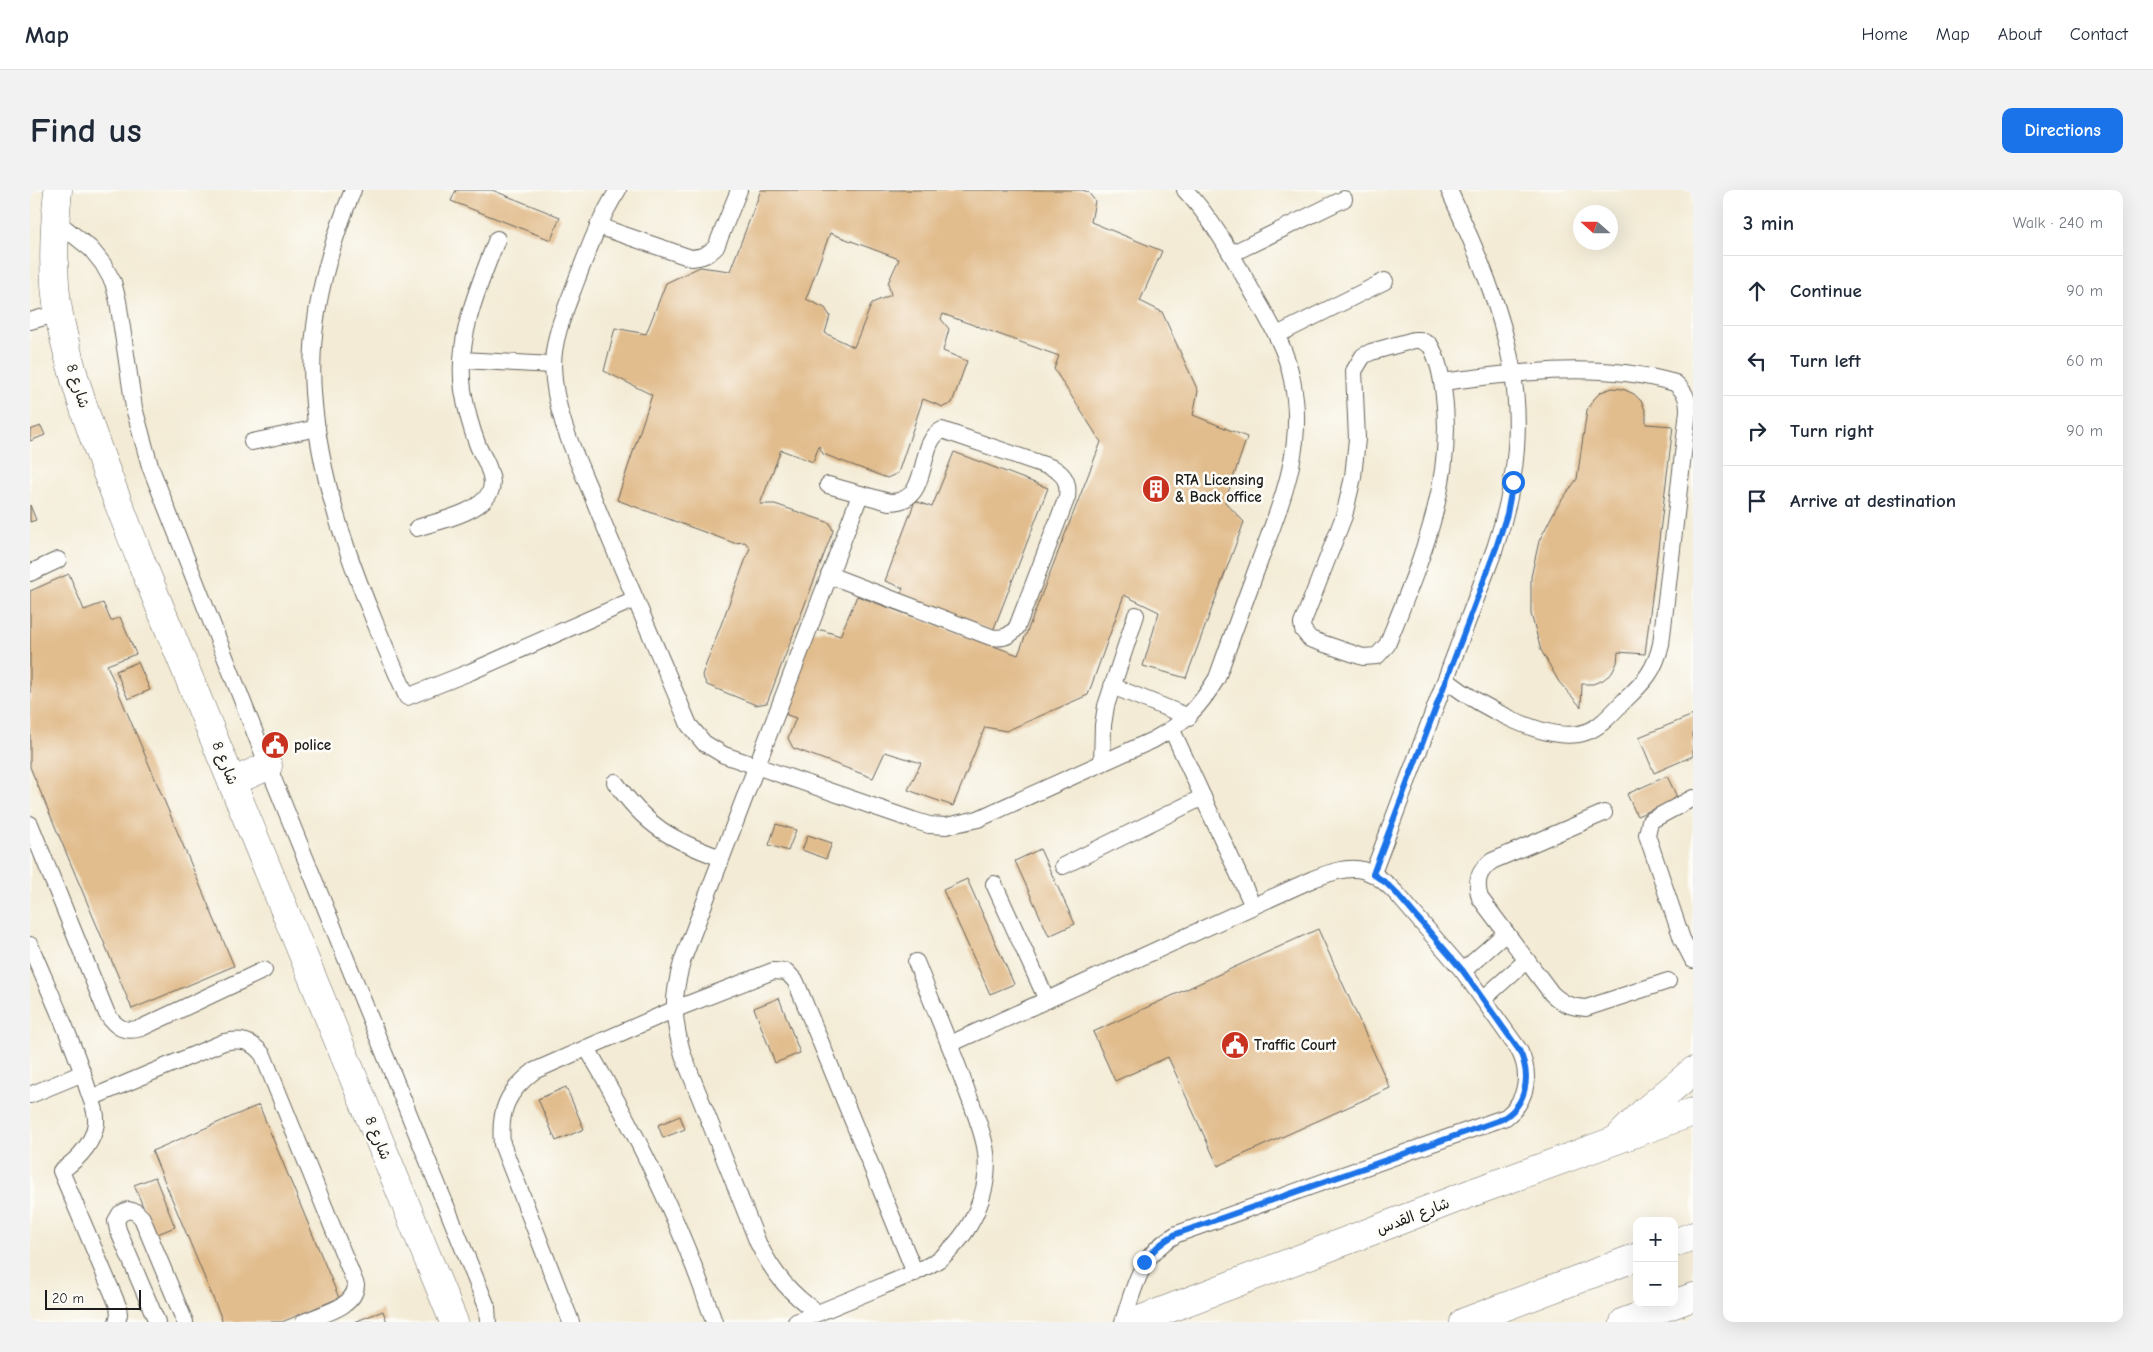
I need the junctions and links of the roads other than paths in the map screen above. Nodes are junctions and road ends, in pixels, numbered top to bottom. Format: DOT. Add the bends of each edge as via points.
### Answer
graph roads {
  1 [pos="58,190"];
  2 [pos="353,190"];
  3 [pos="618,190"];
  4 [pos="739,190"];
  5 [pos="1185,190"];
  6 [pos="1448,190"];
  7 [pos="1344,199"];
  8 [pos="55,220"];
  9 [pos="598,226"];
  10 [pos="497,239"];
  11 [pos="1231,254"];
  12 [pos="1385,282"];
  13 [pos="58,313"];
  14 [pos="30,321"];
  15 [pos="1277,335"];
  16 [pos="463,360"];
  17 [pos="553,364"];
  18 [pos="1514,373"];
  19 [pos="1442,382"];
  20 [pos="316,428"];
  21 [pos="252,442"];
  22 [pos="828,485"];
  23 [pos="860,495"];
  24 [pos="417,528"];
  25 [pos="58,560"];
  26 [pos="30,573"];
  27 [pos="829,575"];
  28 [pos="635,599"];
  29 [pos="1136,615"];
  30 [pos="1446,680"];
  31 [pos="1112,686"];
  32 [pos="1189,717"];
  33 [pos="1172,730"];
  34 [pos="1102,764"];
  35 [pos="268,766"];
  36 [pos="756,766"];
  37 [pos="232,782"];
  38 [pos="614,782"];
  39 [pos="1203,797"];
  40 [pos="1693,798"];
  41 [pos="1604,813"];
  42 [pos="30,824"];
  43 [pos="721,858"];
  44 [pos="1063,866"];
  45 [pos="1373,874"];
  46 [pos="994,884"];
  47 [pos="1253,906"];
  48 [pos="1506,933"];
  49 [pos="30,945"];
  50 [pos="1527,960"];
  51 [pos="1693,960"];
  52 [pos="916,962"];
  53 [pos="264,970"];
  54 [pos="1463,971"];
  55 [pos="1668,981"];
  56 [pos="1483,999"];
  57 [pos="1047,1000"];
  58 [pos="673,1010"];
  59 [pos="950,1044"];
  60 [pos="587,1048"];
  61 [pos="1693,1071"];
  62 [pos="83,1073"];
  63 [pos="30,1095"];
  64 [pos="91,1098"];
  65 [pos="1693,1112"];
  66 [pos="1616,1140"];
  67 [pos="1693,1236"];
  68 [pos="1678,1242"];
  69 [pos="1633,1259"];
  70 [pos="915,1273"];
  71 [pos="1693,1297"];
  72 [pos="818,1312"];
  73 [pos="117,1322"];
  74 [pos="157,1322"];
  75 [pos="184,1322"];
  76 [pos="304,1322"];
  77 [pos="454,1322"];
  78 [pos="488,1322"];
  79 [pos="571,1322"];
  80 [pos="714,1322"];
  81 [pos="796,1322"];
  82 [pos="1123,1322"];
  83 [pos="1134,1322"];
  84 [pos="1464,1322"];
  85 [pos="1624,1322"];
  1 -- 8 [label="street, شارع 8"];
  2 -- 20 [label="lane" via="334,241 317,315 313,352"];
  3 -- 9 [label="lane"];
  4 -- 9 [label="lane" via="716,247 701,257 692,258"];
  5 -- 11 [label="lane" via="1222,237"];
  6 -- 18 [label="lane" via="1469,234 1504,325"];
  7 -- 11 [label="lane"];
  8 -- 13 [label="street, شارع 8"];
  8 -- 35 [label="lane" via="90,249 113,282 134,408 150,466"];
  9 -- 17 [label="lane" via="564,312"];
  10 -- 16 [label="lane" via="465,329"];
  11 -- 15 [label="lane"];
  12 -- 15 [label="lane"];
  13 -- 14 [label="lane"];
  13 -- 37 [label="street, شارع 8" via="74,378 112,486"];
  15 -- 32 [label="lane" via="1286,356 1297,413 1296,446 1288,483 1217,678"];
  16 -- 17 [label="lane"];
  16 -- 24 [label="lane" via="468,418 489,469 492,490 476,508"];
  17 -- 28 [label="lane" via="562,419"];
  18 -- 19 [label="lane"];
  18 -- 30 [label="lane" via="1518,410 1517,450 1507,514"];
  18 -- 30 [label="lane" via="1585,369 1664,380 1683,390 1688,400 1658,659 1641,685 1598,725 1574,735 1552,733 1505,716 1477,702"];
  19 -- 19 [label="lane" via="1433,349 1420,340 1371,352 1358,363 1353,380 1357,439 1353,478 1344,516 1302,624 1310,639 1370,658 1377,656 1387,645 1424,553 1440,493 1446,431"];
  20 -- 21 [label="lane"];
  20 -- 28 [label="lane" via="352,563 407,697"];
  22 -- 23 [label="lane"];
  23 -- 27 [label="lane"];
  23 -- 27 [label="lane" via="889,502 908,499 933,440 942,430 1053,468 1061,472 1068,488 1017,627 1005,637 991,637"];
  25 -- 26 [label="lane"];
  27 -- 36 [label="lane"];
  28 -- 36 [label="lane" via="696,735 714,750"];
  29 -- 31 [label="lane"];
  30 -- 45 [label="lane"];
  31 -- 32 [label="lane"];
  31 -- 34 [label="lane" via="1103,725"];
  32 -- 33 [label="lane"];
  33 -- 34 [label="lane"];
  33 -- 39 [label="lane"];
  34 -- 36 [label="lane" via="978,819 946,826 913,820"];
  35 -- 37 [label="street"];
  35 -- 78 [label="lane" via="487,1307"];
  36 -- 43 [label="lane"];
  37 -- 77 [label="street, شارع 8"];
  38 -- 43 [label="lane" via="649,822 670,837"];
  39 -- 44 [label="lane"];
  39 -- 47 [label="lane"];
  40 -- 51 [label="lane" via="1650,821 1647,835 1679,930"];
  41 -- 48 [label="lane" via="1492,861 1483,868 1478,877 1480,898"];
  42 -- 53 [label="lane" via="107,1014 121,1030 141,1028"];
  43 -- 58 [label="lane" via="683,959 675,985"];
  45 -- 47 [label="lane" via="1356,868 1338,869"];
  45 -- 54 [label="lane" via="1397,894"];
  46 -- 57 [label="lane"];
  47 -- 57 [label="lane"];
  48 -- 50 [label="lane"];
  48 -- 54 [label="lane"];
  49 -- 62 [label="lane"];
  50 -- 55 [label="lane" via="1552,994 1573,1007 1586,1008"];
  50 -- 56 [label="lane"];
  52 -- 59 [label="lane"];
  54 -- 56 [label="lane"];
  56 -- 82 [label="lane" via="1524,1061 1526,1085 1512,1112 1500,1120 1176,1234 1158,1246 1144,1262"];
  57 -- 59 [label="lane"];
  58 -- 60 [label="lane"];
  58 -- 70 [label="lane" via="773,970 793,976"];
  58 -- 72 [label="lane" via="683,1055 768,1264 782,1283"];
  59 -- 70 [label="lane" via="979,1123 986,1173 981,1198 967,1229 938,1260"];
  60 -- 79 [label="lane" via="534,1071 519,1083 506,1102 500,1124 502,1144"];
  60 -- 80 [label="lane" via="655,1174"];
  61 -- 66 [label="street"];
  62 -- 63 [label="lane"];
  62 -- 64 [label="lane"];
  64 -- 73 [label="lane" via="96,1112 92,1138 84,1152 61,1171 118,1306"];
  64 -- 76 [label="lane" via="224,1042 246,1041 256,1046 263,1055 356,1285 352,1299 345,1304"];
  65 -- 66 [label="street, شارع القدس"];
  66 -- 83 [label="street, شارع القدس"];
  67 -- 68 [label="street"];
  69 -- 84 [label="street"];
  70 -- 72 [label="lane"];
  71 -- 85 [label="street"];
  72 -- 81 [label="lane"];
  74 -- 75 [label="lane" via="118,1230 116,1221 128,1210 142,1218"];
}
